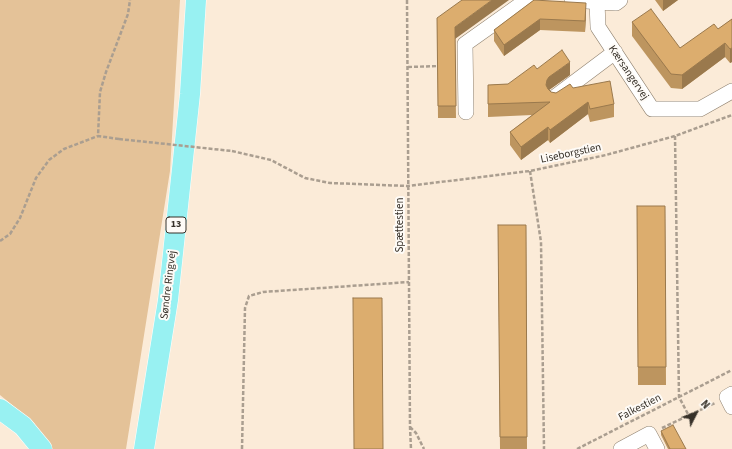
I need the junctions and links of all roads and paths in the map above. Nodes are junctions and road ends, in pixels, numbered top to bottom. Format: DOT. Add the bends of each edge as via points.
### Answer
graph roads {
  1 [pos="130,0"];
  2 [pos="196,0"];
  3 [pos="407,0"];
  4 [pos="527,0"];
  5 [pos="572,0"];
  6 [pos="620,0"];
  7 [pos="597,2"];
  8 [pos="615,52"];
  9 [pos="465,65"];
  10 [pos="408,67"];
  11 [pos="732,91"];
  12 [pos="555,97"];
  13 [pos="466,112"];
  14 [pos="732,115"];
  15 [pos="98,136"];
  16 [pos="675,136"];
  17 [pos="530,171"];
  18 [pos="408,186"];
  19 [pos="0,241"];
  20 [pos="409,282"];
  21 [pos="732,370"];
  22 [pos="679,397"];
  23 [pos="730,399"];
  24 [pos="0,409"];
  25 [pos="689,416"];
  26 [pos="410,427"];
  27 [pos="649,434"];
  28 [pos="42,449"];
  29 [pos="144,449"];
  30 [pos="242,449"];
  31 [pos="411,449"];
  32 [pos="424,449"];
  33 [pos="544,449"];
  34 [pos="577,449"];
  35 [pos="622,449"];
  36 [pos="657,449"];
  1 -- 15 [label="path" via="128,14 100,92"];
  2 -- 29 [label="main road, Søndre Ringvej / 13" via="190,94 168,300"];
  3 -- 10 [label="path, Spættestien"];
  4 -- 9 [label="street" via="465,44"];
  5 -- 7 [label="street"];
  6 -- 7 [label="street" via="616,3"];
  7 -- 8 [label="street, Kærsangervej" via="598,27"];
  8 -- 11 [label="street, Kærsangervej" via="652,109 700,109"];
  8 -- 12 [label="street"];
  9 -- 10 [label="path"];
  9 -- 13 [label="street"];
  10 -- 18 [label="path, Spættestien"];
  14 -- 16 [label="path, Liseborgstien"];
  15 -- 18 [label="path, Liseborgstien, bridge" via="232,151 271,160 305,178 330,183"];
  15 -- 19 [label="path" via="64,149 49,160 36,178 20,218 10,234"];
  16 -- 17 [label="path, Liseborgstien" via="606,155"];
  16 -- 22 [label="path"];
  17 -- 18 [label="path, Liseborgstien"];
  17 -- 33 [label="path" via="541,242"];
  18 -- 20 [label="path, Spættestien"];
  20 -- 26 [label="path, Spættestien"];
  20 -- 30 [label="path" via="263,292 249,296 245,308"];
  21 -- 22 [label="path, Falkestien"];
  22 -- 25 [label="path"];
  22 -- 34 [label="path, Falkestien"];
  23 -- 25 [label="path"];
  24 -- 28 [label="main road" via="23,426"];
  25 -- 27 [label="path"];
  26 -- 31 [label="path, Spættestien"];
  26 -- 32 [label="path"];
  27 -- 35 [label="street"];
  27 -- 36 [label="street"];
}
